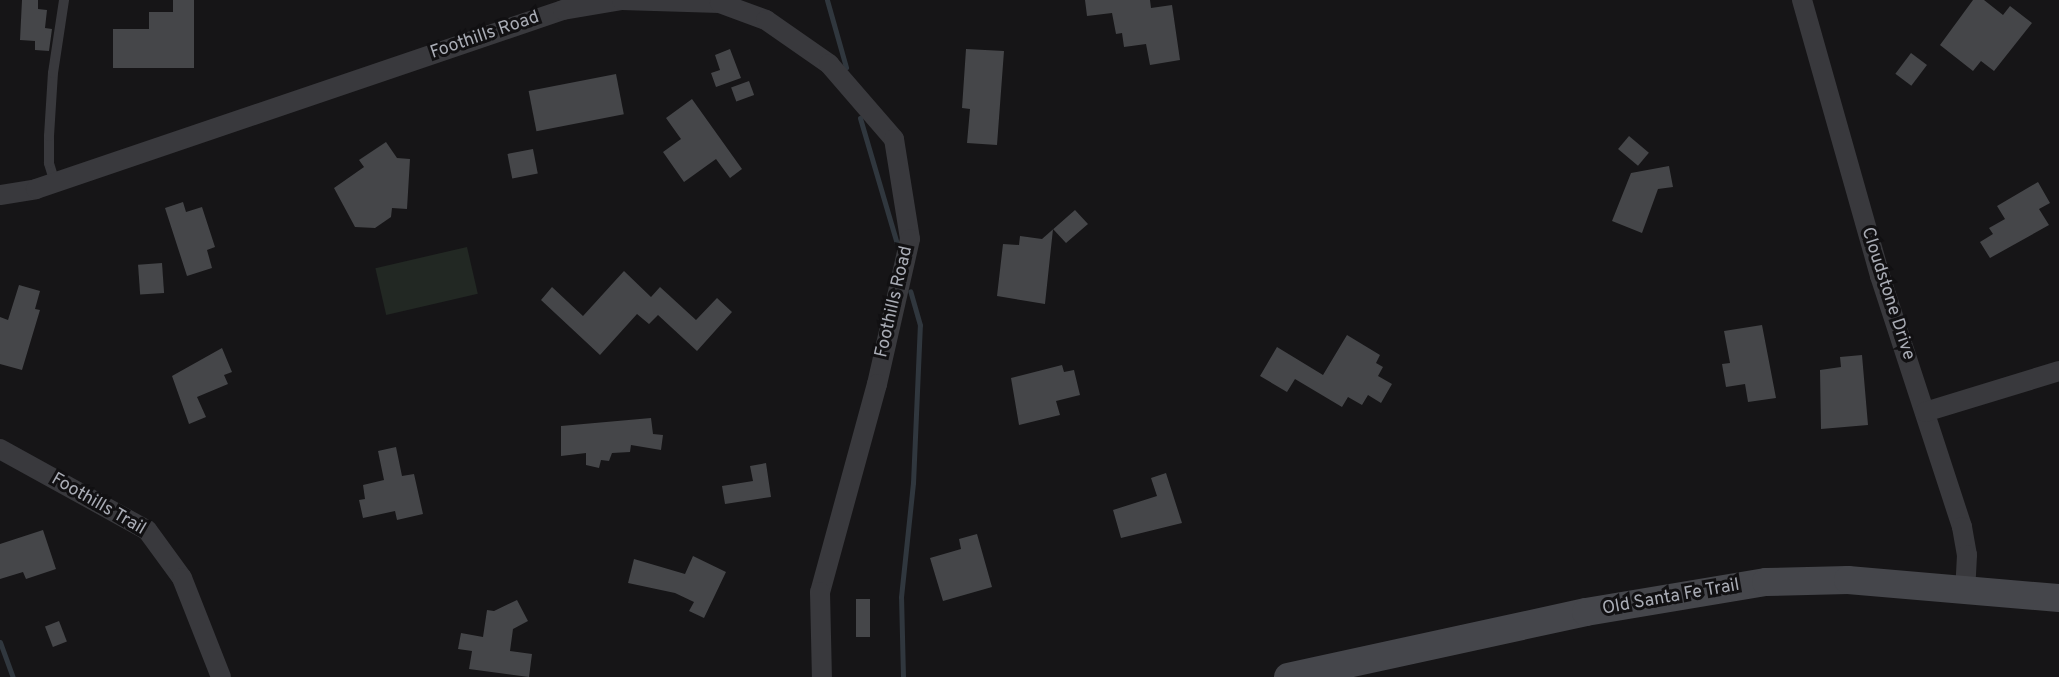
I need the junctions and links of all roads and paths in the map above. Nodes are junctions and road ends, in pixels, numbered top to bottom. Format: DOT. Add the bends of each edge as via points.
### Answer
graph roads {
  1 [pos="64,0"];
  2 [pos="1802,0"];
  3 [pos="55,183"];
  4 [pos="0,195"];
  5 [pos="2059,371"];
  6 [pos="1925,412"];
  7 [pos="0,449"];
  8 [pos="1965,588"];
  9 [pos="2059,598"];
  10 [pos="221,677"];
  11 [pos="822,677"];
  12 [pos="1288,677"];
  1 -- 3 [label="lane" via="49,136 49,163"];
  2 -- 6 [label="street, Cloudstone Drive" via="1853,186"];
  3 -- 4 [label="street, Foothills Road"];
  3 -- 11 [label="street, Foothills Road" via="563,10 622,0 720,3 766,20 829,64 894,139 910,239 877,384 820,592"];
  5 -- 6 [label="street"];
  6 -- 8 [label="street, Cloudstone Drive" via="1962,527 1967,555"];
  7 -- 10 [label="street, Foothills Trail" via="147,530 182,578"];
  8 -- 9 [label="street, Old Santa Fe Trail"];
  8 -- 12 [label="street, Old Santa Fe Trail" via="1848,580 1766,582 1586,612"];
}
